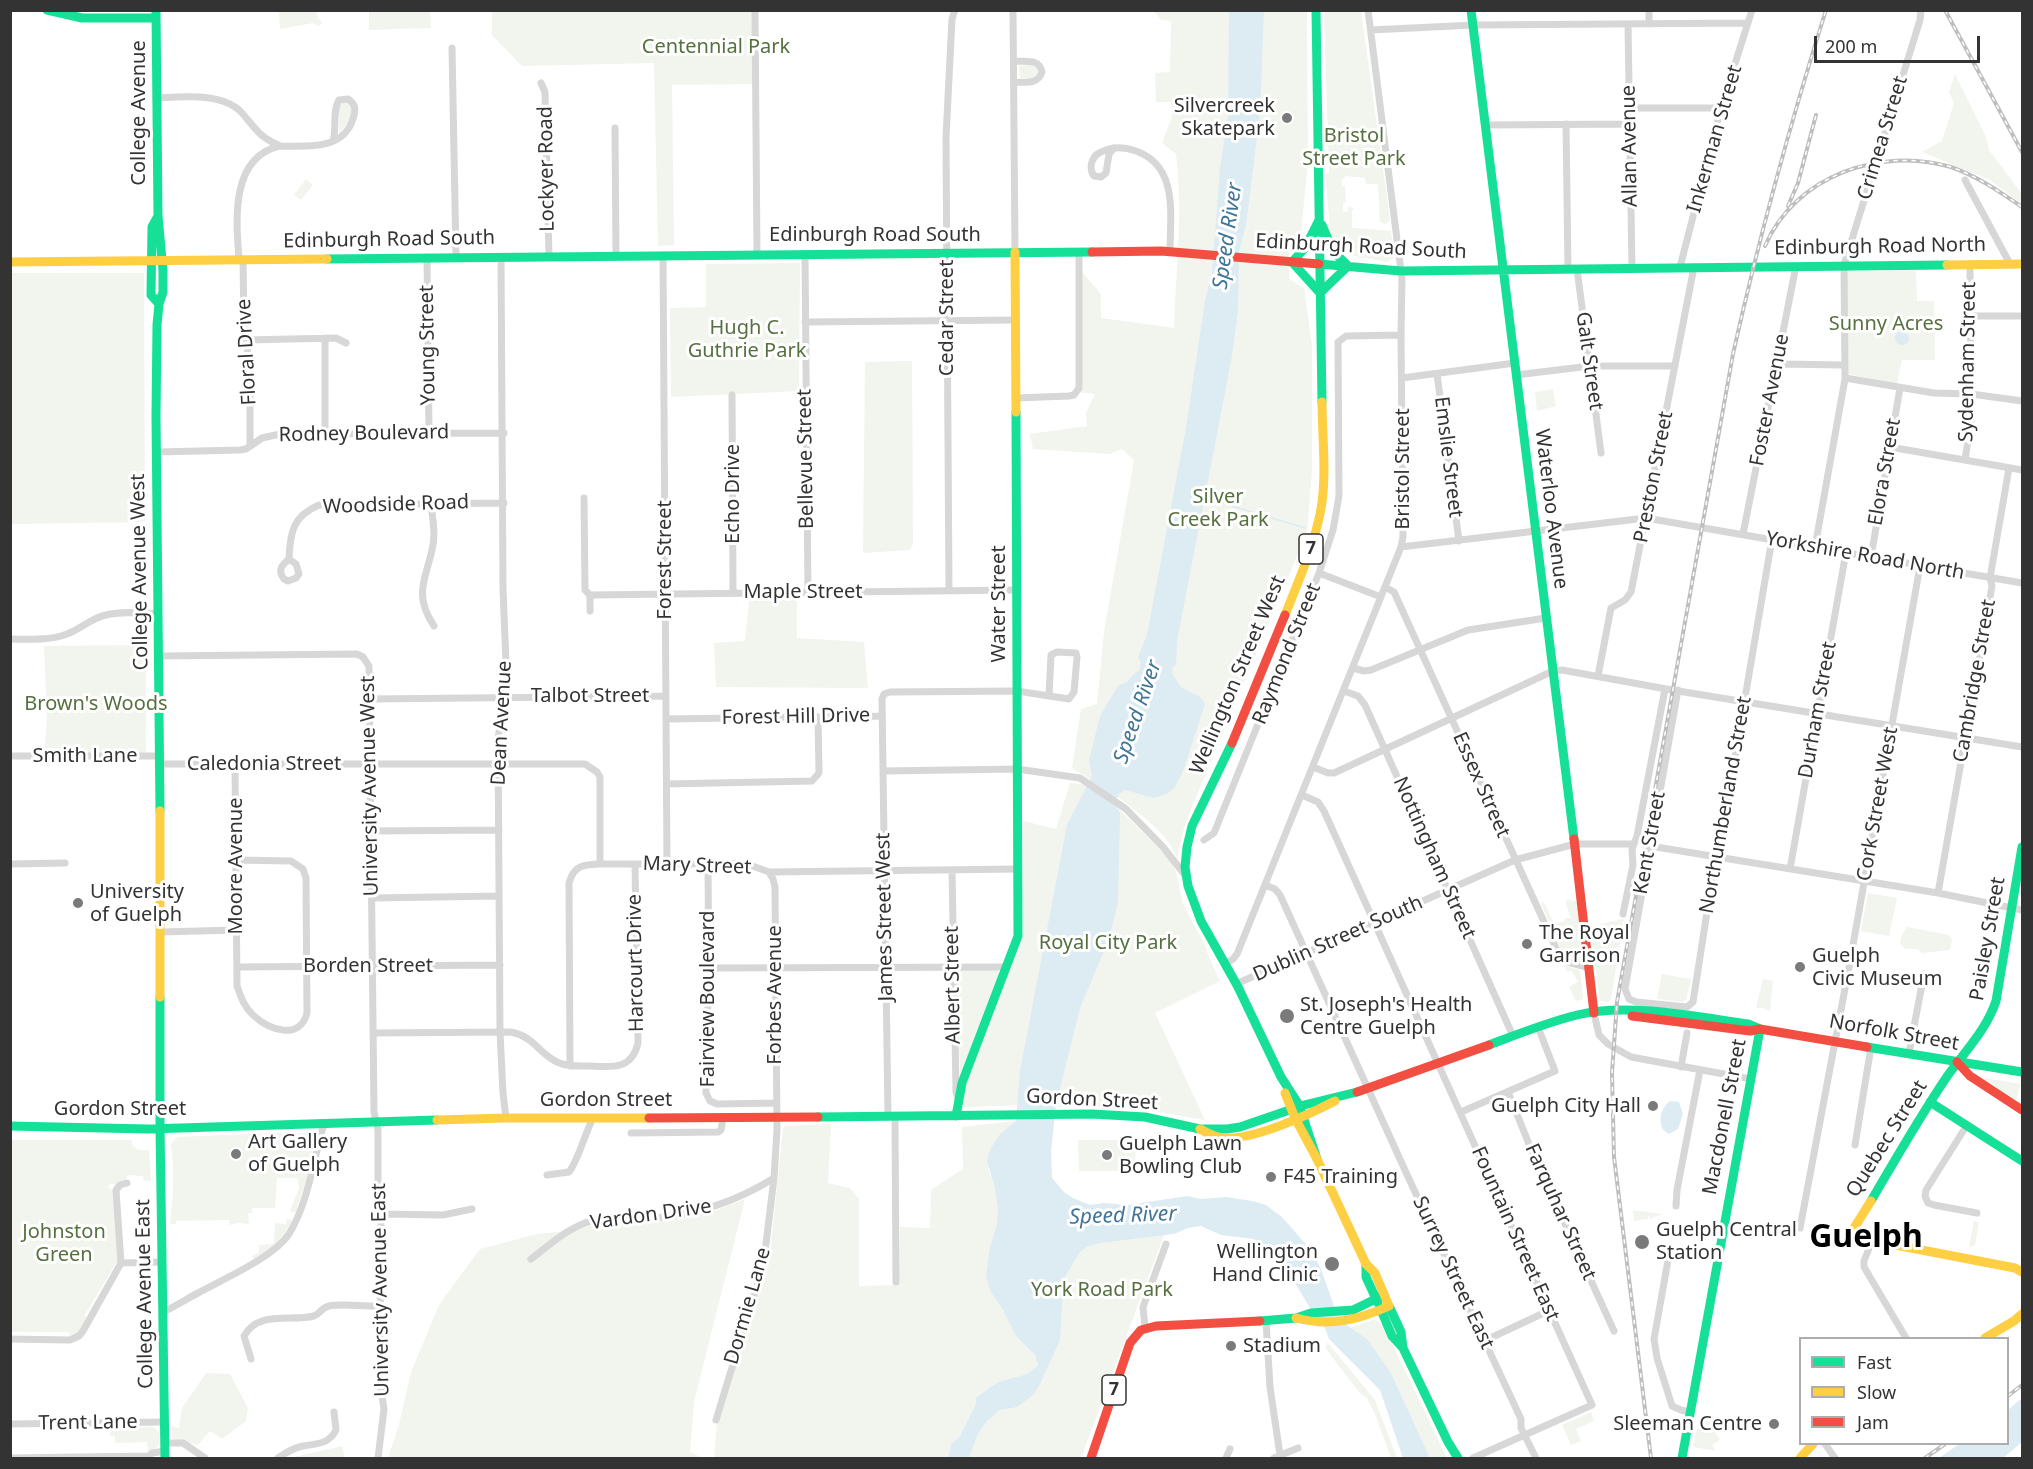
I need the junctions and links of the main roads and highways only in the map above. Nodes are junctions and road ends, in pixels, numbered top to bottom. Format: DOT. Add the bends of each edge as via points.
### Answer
graph roads {
  1 [pos="47,10"];
  2 [pos="1316,10"];
  3 [pos="1471,10"];
  4 [pos="156,14"];
  5 [pos="158,216"];
  6 [pos="1319,219"];
  7 [pos="1015,252"];
  8 [pos="151,261"];
  9 [pos="163,261"];
  10 [pos="10,262"];
  11 [pos="1292,262"];
  12 [pos="1320,263"];
  13 [pos="2022,264"];
  14 [pos="1348,266"];
  15 [pos="1738,267"];
  16 [pos="1503,271"];
  17 [pos="1320,293"];
  18 [pos="159,304"];
  19 [pos="2022,847"];
  20 [pos="1594,1013"];
  21 [pos="1760,1029"];
  22 [pos="1957,1062"];
  23 [pos="2022,1072"];
  24 [pos="1930,1102"];
  25 [pos="2022,1110"];
  26 [pos="1297,1112"];
  27 [pos="957,1116"];
  28 [pos="10,1126"];
  29 [pos="160,1128"];
  30 [pos="2022,1161"];
  31 [pos="2020,1269"];
  32 [pos="1380,1297"];
  33 [pos="1385,1308"];
  34 [pos="2022,1314"];
  35 [pos="1296,1318"];
  36 [pos="2018,1320"];
  37 [pos="1987,1337"];
  38 [pos="1811,1445"];
  39 [pos="165,1451"];
  40 [pos="1090,1458"];
  41 [pos="1458,1458"];
  42 [pos="1682,1458"];
  43 [pos="1800,1458"];
  1 -- 4 [label="main road" via="82,18"];
  2 -- 6 [label="main road, Wellington Street West / 7"];
  3 -- 16 [label="main road, Waterloo Avenue"];
  4 -- 5 [label="main road, College Avenue"];
  5 -- 8 [label="main road, College Avenue West" via="152,227"];
  5 -- 9 [label="main road, College Avenue West"];
  6 -- 11 [label="main road" via="1305,248"];
  6 -- 12 [label="main road, Wellington Street West / 7"];
  6 -- 14 [label="main road" via="1333,251"];
  7 -- 9 [label="main road, Edinburgh Road South"];
  7 -- 11 [label="main road, Edinburgh Road South" via="1161,251"];
  7 -- 27 [label="main road, Water Street" via="1018,936 962,1083"];
  8 -- 9 [label="main road, Edinburgh Road South"];
  8 -- 10 [label="main road, Edinburgh Road South"];
  8 -- 18 [label="main road, College Avenue West" via="151,295"];
  9 -- 18 [label="main road, College Avenue West"];
  11 -- 12 [label="main road, Edinburgh Road South"];
  11 -- 17 [label="main road"];
  12 -- 14 [label="main road, Edinburgh Road South"];
  12 -- 17 [label="main road, Wellington Street West / 7"];
  13 -- 15 [label="main road, Edinburgh Road North"];
  14 -- 16 [label="main road, Edinburgh Road South" via="1401,271"];
  14 -- 17 [label="main road"];
  15 -- 16 [label="main road, Edinburgh Road South"];
  16 -- 20 [label="main road, Waterloo Avenue"];
  17 -- 26 [label="main road, Wellington Street West / 7" via="1323,482 1316,531 1230,748 1192,825 1185,855 1185,875 1195,908"];
  18 -- 29 [label="main road, College Avenue West"];
  19 -- 22 [label="main road, Paisley Street" via="1996,1001 1985,1027"];
  20 -- 21 [label="main road, Norfolk Street" via="1606,1011 1750,1031"];
  20 -- 26 [label="main road, Gordon Street" via="1566,1017 1343,1096 1321,1108"];
  21 -- 22 [label="main road, Norfolk Street"];
  21 -- 42 [label="main road, Macdonell Street"];
  22 -- 23 [label="main road, Norfolk Street"];
  22 -- 24 [label="main road, Quebec Street"];
  22 -- 25 [label="main road" via="1970,1076"];
  24 -- 30 [label="main road"];
  24 -- 31 [label="main road, Quebec Street" via="1849,1236"];
  26 -- 27 [label="main road, Gordon Street" via="1240,1127 1200,1129 1145,1116"];
  26 -- 32 [label="main road, 7" via="1311,1133 1317,1159 1366,1264 1366,1277"];
  27 -- 29 [label="main road, Gordon Street" via="415,1119"];
  28 -- 29 [label="main road, Gordon Street"];
  29 -- 39 [label="main road, College Avenue East"];
  32 -- 33 [label="main road"];
  32 -- 35 [label="main road" via="1353,1310"];
  33 -- 35 [label="main road" via="1346,1321 1317,1324"];
  33 -- 41 [label="main road" via="1401,1332 1403,1348"];
  34 -- 36 [label="main road"];
  35 -- 40 [label="main road, 7" via="1146,1327 1137,1332"];
  36 -- 37 [label="main road"];
  38 -- 43 [label="main road"];
}
